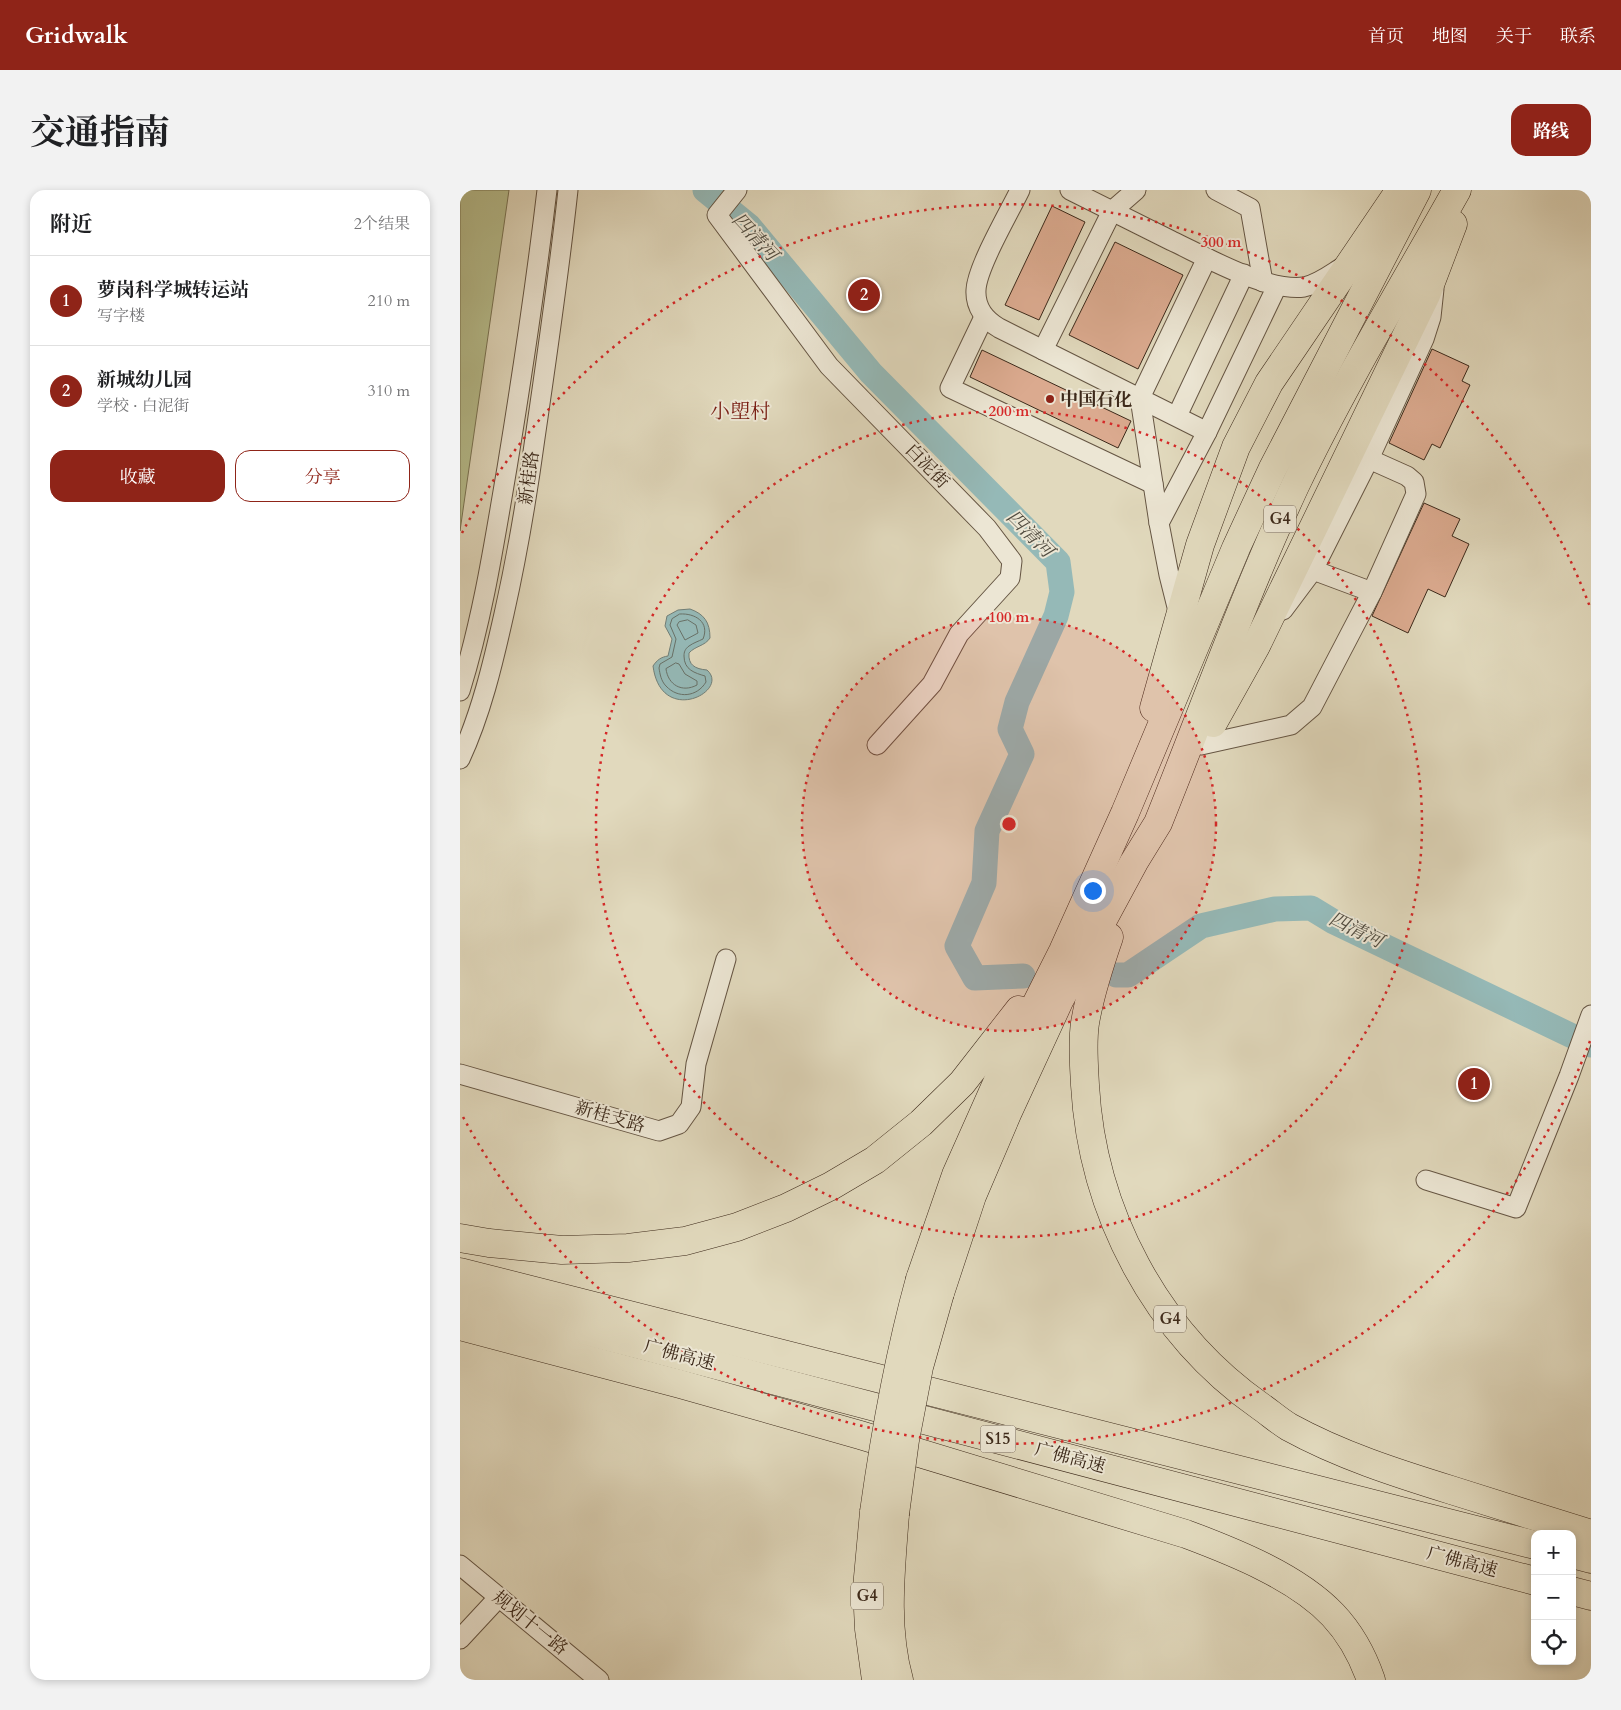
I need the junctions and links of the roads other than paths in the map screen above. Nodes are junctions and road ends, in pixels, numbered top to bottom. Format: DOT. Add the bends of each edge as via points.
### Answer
graph roads {
  1 [pos="547,190"];
  2 [pos="568,190"];
  3 [pos="737,190"];
  4 [pos="1020,190"];
  5 [pos="1070,190"];
  6 [pos="1136,190"];
  7 [pos="1216,190"];
  8 [pos="1400,190"];
  9 [pos="1417,190"];
  10 [pos="1456,190"];
  11 [pos="1466,190"];
  12 [pos="1112,211"];
  13 [pos="1207,258"];
  14 [pos="1353,260"];
  15 [pos="1436,268"];
  16 [pos="1244,274"];
  17 [pos="1270,284"];
  18 [pos="984,317"];
  19 [pos="1043,350"];
  20 [pos="1140,398"];
  21 [pos="1177,416"];
  22 [pos="1207,432"];
  23 [pos="1369,459"];
  24 [pos="1153,484"];
  25 [pos="1159,523"];
  26 [pos="1313,570"];
  27 [pos="1372,592"];
  28 [pos="1180,618"];
  29 [pos="1256,646"];
  30 [pos="460,691"];
  31 [pos="877,745"];
  32 [pos="1201,745"];
  33 [pos="460,759"];
  34 [pos="1125,813"];
  35 [pos="1158,823"];
  36 [pos="1134,862"];
  37 [pos="1063,951"];
  38 [pos="726,960"];
  39 [pos="1591,1015"];
  40 [pos="460,1074"];
  41 [pos="1426,1180"];
  42 [pos="460,1238"];
  43 [pos="460,1272"];
  44 [pos="930,1286"];
  45 [pos="460,1298"];
  46 [pos="460,1326"];
  47 [pos="884,1513"];
  48 [pos="1591,1534"];
  49 [pos="1531,1544"];
  50 [pos="1576,1555"];
  51 [pos="1591,1559"];
  52 [pos="460,1565"];
  53 [pos="1531,1580"];
  54 [pos="1576,1592"];
  55 [pos="1591,1596"];
  56 [pos="499,1597"];
  57 [pos="460,1640"];
  58 [pos="599,1680"];
  59 [pos="876,1680"];
  60 [pos="899,1680"];
  61 [pos="1372,1680"];
  1 -- 30 [label="street, 新桂路" via="533,301 490,570"];
  2 -- 33 [label="street, 新桂路" via="526,505 496,652"];
  3 -- 31 [label="street, 白泥街" via="717,215 829,366 987,528 1012,561 1010,578 959,634 932,684"];
  4 -- 18 [label="street" via="980,275 976,290"];
  5 -- 12 [label="street"];
  6 -- 12 [label="street"];
  7 -- 17 [label="street" via="1250,208"];
  8 -- 14 [label="highway"];
  9 -- 34 [label="highway, G4" via="1264,488"];
  10 -- 35 [label="highway, G4" via="1296,484 1261,561"];
  11 -- 15 [label="highway"];
  12 -- 13 [label="street"];
  12 -- 19 [label="street"];
  13 -- 16 [label="street"];
  13 -- 20 [label="street"];
  14 -- 17 [label="street" via="1316,284 1303,287"];
  14 -- 28 [label="highway" via="1269,383 1236,447 1200,545"];
  15 -- 23 [label="street" via="1431,317 1426,332"];
  15 -- 29 [label="highway" via="1426,295"];
  16 -- 17 [label="street"];
  16 -- 21 [label="street"];
  17 -- 22 [label="street"];
  18 -- 19 [label="street" via="998,328"];
  18 -- 24 [label="street" via="950,388"];
  19 -- 20 [label="street"];
  20 -- 21 [label="street"];
  20 -- 24 [label="street"];
  21 -- 22 [label="street"];
  22 -- 25 [label="street"];
  23 -- 26 [label="street"];
  23 -- 27 [label="street" via="1407,476 1416,487 1416,494"];
  24 -- 25 [label="street"];
  25 -- 28 [label="street"];
  26 -- 27 [label="street"];
  26 -- 29 [label="street"];
  27 -- 32 [label="street" via="1312,707 1291,725"];
  28 -- 34 [label="highway"];
  29 -- 32 [label="highway"];
  32 -- 35 [label="highway"];
  34 -- 37 [label="highway, G4"];
  35 -- 36 [label="highway, G4"];
  36 -- 44 [label="highway" via="1060,999"];
  36 -- 48 [label="highway, G4" via="1092,985 1085,1025 1084,1064 1091,1141 1102,1183 1129,1254 1151,1293 1210,1366 1288,1426 1337,1451 1405,1476"];
  37 -- 42 [label="highway" via="962,1083 921,1123 875,1160 786,1208 737,1227 685,1240 628,1248 562,1250"];
  37 -- 44 [label="highway, G4" via="1001,1074 956,1176"];
  38 -- 40 [label="street, 新桂支路" via="696,1064 691,1107 679,1124 659,1131"];
  39 -- 41 [label="street" via="1516,1208"];
  43 -- 49 [label="highway, 广佛高速 / S15"];
  44 -- 47 [label="highway, bridge" via="905,1440"];
  45 -- 53 [label="highway, 广佛高速 / S15"];
  46 -- 61 [label="highway" via="860,1435 1186,1534 1232,1551 1308,1594 1333,1615 1364,1659"];
  47 -- 59 [label="highway, G4" via="867,1588"];
  47 -- 60 [label="highway" via="892,1641"];
  50 -- 51 [label="highway"];
  52 -- 56 [label="street, 规划十一路"];
  54 -- 55 [label="highway"];
  56 -- 57 [label="street"];
  56 -- 58 [label="street, 规划十一路"];
}
